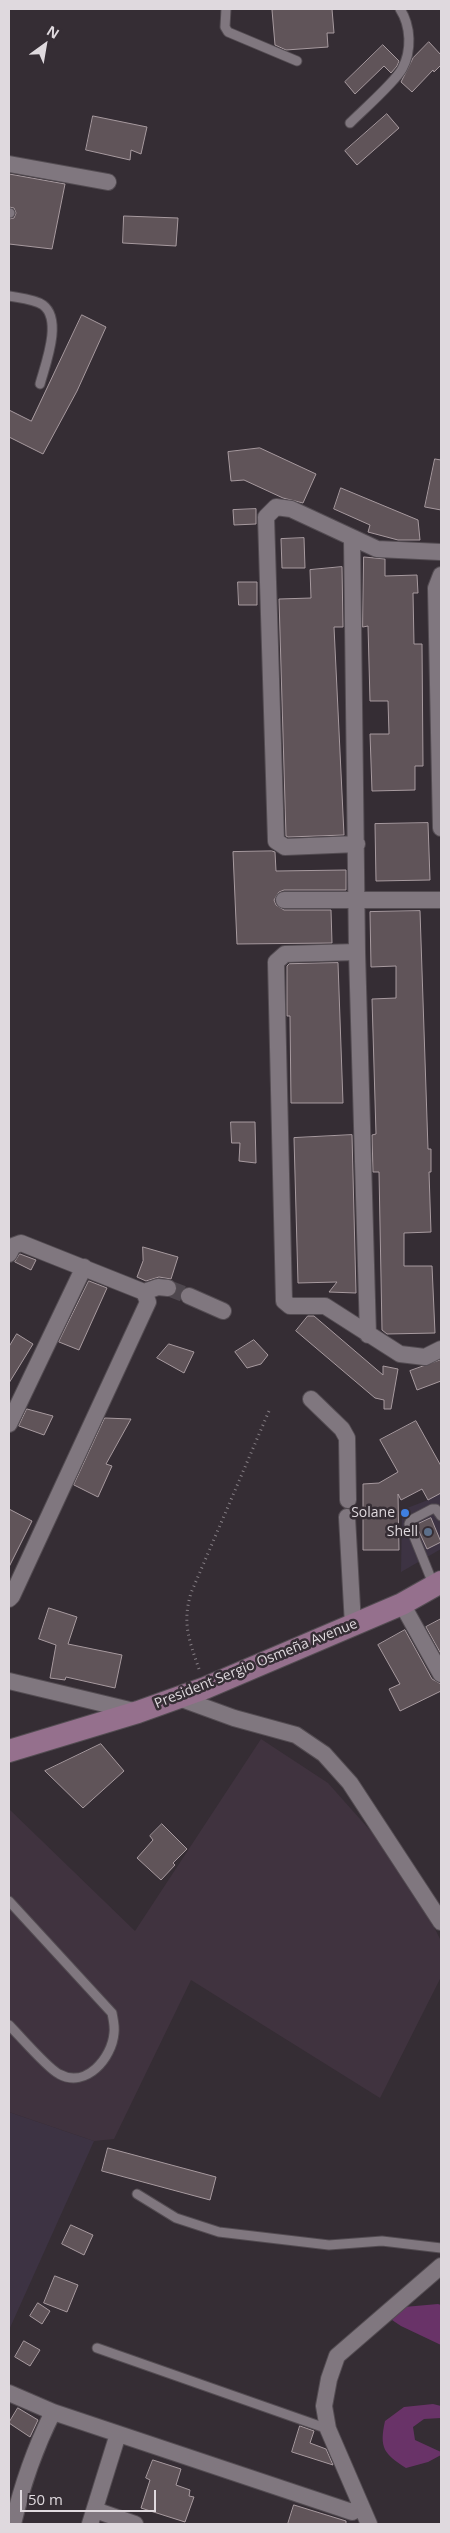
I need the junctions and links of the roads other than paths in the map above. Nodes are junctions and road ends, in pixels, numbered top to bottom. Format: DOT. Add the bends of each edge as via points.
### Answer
graph roads {
  1 [pos="226,9"];
  2 [pos="400,9"];
  3 [pos="297,61"];
  4 [pos="350,124"];
  5 [pos="9,164"];
  6 [pos="108,182"];
  7 [pos="9,296"];
  8 [pos="40,384"];
  9 [pos="352,539"];
  10 [pos="441,552"];
  11 [pos="441,575"];
  12 [pos="441,828"];
  13 [pos="357,844"];
  14 [pos="358,899"];
  15 [pos="284,900"];
  16 [pos="441,900"];
  17 [pos="357,952"];
  18 [pos="9,1254"];
  19 [pos="84,1267"];
  20 [pos="168,1288"];
  21 [pos="144,1292"];
  22 [pos="189,1296"];
  23 [pos="223,1311"];
  24 [pos="368,1335"];
  25 [pos="441,1349"];
  26 [pos="311,1399"];
  27 [pos="9,1424"];
  28 [pos="348,1500"];
  29 [pos="441,1516"];
  30 [pos="347,1517"];
  31 [pos="438,1584"];
  32 [pos="9,1599"];
  33 [pos="402,1604"];
  34 [pos="353,1625"];
  35 [pos="441,1674"];
  36 [pos="9,1681"];
  37 [pos="179,1698"];
  38 [pos="138,1712"];
  39 [pos="9,1751"];
  40 [pos="9,1901"];
  41 [pos="441,1922"];
  42 [pos="9,2025"];
  43 [pos="137,2194"];
  44 [pos="441,2248"];
  45 [pos="441,2266"];
  46 [pos="97,2348"];
  47 [pos="9,2393"];
  48 [pos="53,2412"];
  49 [pos="328,2429"];
  50 [pos="118,2434"];
  51 [pos="361,2506"];
  52 [pos="93,2517"];
  53 [pos="13,2524"];
  54 [pos="135,2524"];
  55 [pos="369,2524"];
  1 -- 3 [label="lane" via="225,27 228,32"];
  2 -- 4 [label="lane" via="408,31 409,48 402,70"];
  5 -- 6 [label="street"];
  7 -- 8 [label="lane" via="37,302 48,313 52,337"];
  9 -- 10 [label="street" via="377,549"];
  9 -- 13 [label="street"];
  9 -- 13 [label="street" via="291,509 276,507 266,517 276,841 285,847"];
  11 -- 12 [label="street" via="436,588"];
  13 -- 14 [label="street"];
  14 -- 15 [label="street"];
  14 -- 16 [label="street"];
  14 -- 17 [label="street"];
  17 -- 24 [label="street"];
  17 -- 24 [label="street" via="286,954 276,962 284,1301 290,1306 325,1306"];
  18 -- 19 [label="street" via="13,1246 21,1243"];
  19 -- 21 [label="street"];
  19 -- 27 [label="street"];
  20 -- 21 [label="street" via="158,1287"];
  21 -- 32 [label="street" via="148,1302"];
  22 -- 23 [label="street"];
  24 -- 25 [label="street" via="400,1354 425,1357"];
  26 -- 28 [label="street" via="347,1438"];
  29 -- 31 [label="lane" via="432,1509 409,1524"];
  30 -- 34 [label="street"];
  31 -- 33 [label="main road, President Sergio Osmeña Avenue"];
  33 -- 34 [label="main road, President Sergio Osmeña Avenue"];
  33 -- 35 [label="street"];
  34 -- 37 [label="main road, President Sergio Osmeña Avenue"];
  36 -- 38 [label="street"];
  37 -- 38 [label="main road, President Sergio Osmeña Avenue"];
  37 -- 41 [label="street" via="296,1735 324,1754 350,1784"];
  38 -- 39 [label="main road, President Sergio Osmeña Avenue"];
  40 -- 42 [label="lane" via="112,2013 114,2032 110,2051 95,2071 78,2079 59,2074"];
  43 -- 44 [label="lane" via="176,2218 219,2232 329,2245 382,2241"];
  45 -- 49 [label="street" via="337,2356 328,2379 324,2406"];
  46 -- 49 [label="lane"];
  47 -- 48 [label="street"];
  48 -- 50 [label="street"];
  48 -- 53 [label="street" via="36,2448"];
  49 -- 51 [label="street"];
  50 -- 51 [label="street" via="352,2512"];
  50 -- 52 [label="street"];
  51 -- 55 [label="street"];
  52 -- 54 [label="street"];
}
